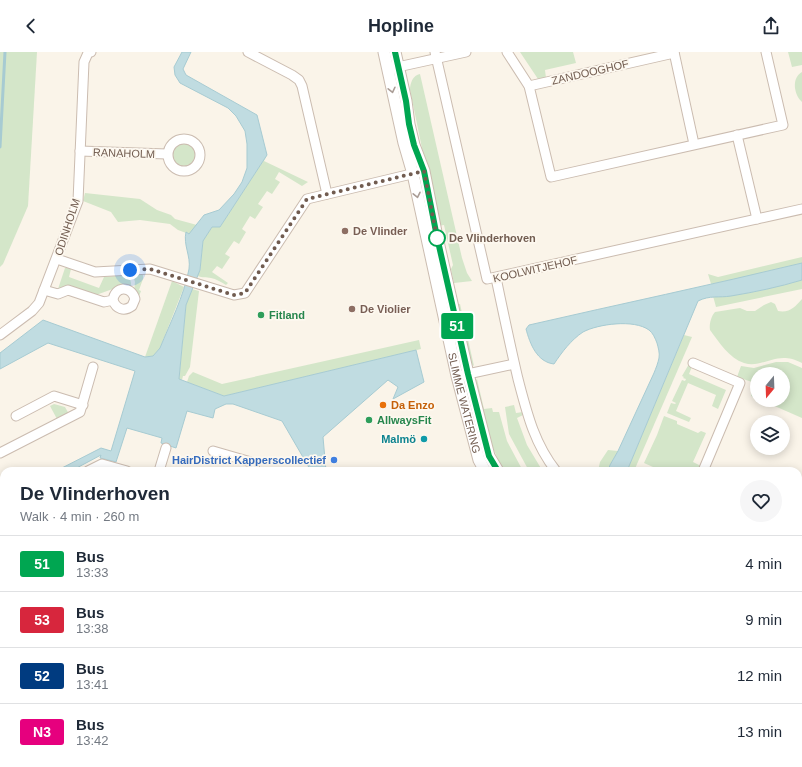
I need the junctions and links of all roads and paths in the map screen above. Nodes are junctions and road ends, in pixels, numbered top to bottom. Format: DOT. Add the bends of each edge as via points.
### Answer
graph roads {
  1 [pos="92,52"];
  2 [pos="248,52"];
  3 [pos="384,52"];
  4 [pos="395,52"];
  5 [pos="466,52"];
  6 [pos="507,52"];
  7 [pos="766,52"];
  8 [pos="674,53"];
  9 [pos="436,55"];
  10 [pos="393,68"];
  11 [pos="529,86"];
  12 [pos="737,135"];
  13 [pos="694,144"];
  14 [pos="80,151"];
  15 [pos="167,154"];
  16 [pos="418,173"];
  17 [pos="327,194"];
  18 [pos="802,209"];
  19 [pos="757,219"];
  20 [pos="56,259"];
  21 [pos="496,278"];
  22 [pos="44,290"];
  23 [pos="113,300"];
  24 [pos="0,335"];
  25 [pos="693,363"];
  26 [pos="514,364"];
  27 [pos="93,367"];
  28 [pos="463,375"];
  29 [pos="82,405"];
  30 [pos="16,416"];
  31 [pos="166,448"];
  32 [pos="213,450"];
  33 [pos="0,454"];
  34 [pos="96,467"];
  35 [pos="113,467"];
  36 [pos="160,467"];
  37 [pos="254,467"];
  38 [pos="483,467"];
  39 [pos="496,467"];
  40 [pos="553,467"];
  41 [pos="706,467"];
  1 -- 14 [label="street, ODINHOLM" via="84,62"];
  2 -- 17 [label="street" via="299,80"];
  3 -- 10 [label="street, SLIMME WATERING"];
  4 -- 10 [label="street, SLIMME WATERING"];
  5 -- 9 [label="street"];
  6 -- 11 [label="street"];
  7 -- 12 [label="street" via="783,125"];
  8 -- 11 [label="street, ZANDOOGHOF"];
  8 -- 13 [label="street"];
  9 -- 10 [label="street"];
  9 -- 21 [label="street, KOOLWITJEHOF" via="487,280"];
  10 -- 16 [label="street, SLIMME WATERING" via="406,101"];
  11 -- 13 [label="street" via="551,177"];
  12 -- 13 [label="street"];
  12 -- 19 [label="street"];
  14 -- 15 [label="street, RANAHOLM"];
  14 -- 20 [label="street, ODINHOLM" via="78,201"];
  16 -- 17 [label="street"];
  16 -- 28 [label="street, SLIMME WATERING"];
  17 -- 20 [label="street" via="307,199 245,293 234,295 150,269 95,272"];
  18 -- 19 [label="street, KOOLWITJEHOF"];
  19 -- 21 [label="street, KOOLWITJEHOF"];
  20 -- 22 [label="street, ODINHOLM"];
  21 -- 26 [label="street"];
  22 -- 23 [label="street" via="58,294 68,290 104,302"];
  22 -- 24 [label="street, ODINHOLM" via="39,304"];
  25 -- 41 [label="street" via="740,383"];
  26 -- 28 [label="street"];
  26 -- 40 [label="street" via="530,425"];
  27 -- 29 [label="street"];
  28 -- 38 [label="street, SLIMME WATERING" via="479,460"];
  28 -- 39 [label="street, SLIMME WATERING" via="489,456"];
  29 -- 30 [label="street" via="54,396"];
  29 -- 33 [label="street" via="80,412"];
  31 -- 36 [label="street"];
  32 -- 37 [label="street" via="251,462"];
  34 -- 35 [label="street" via="102,464"];
}
